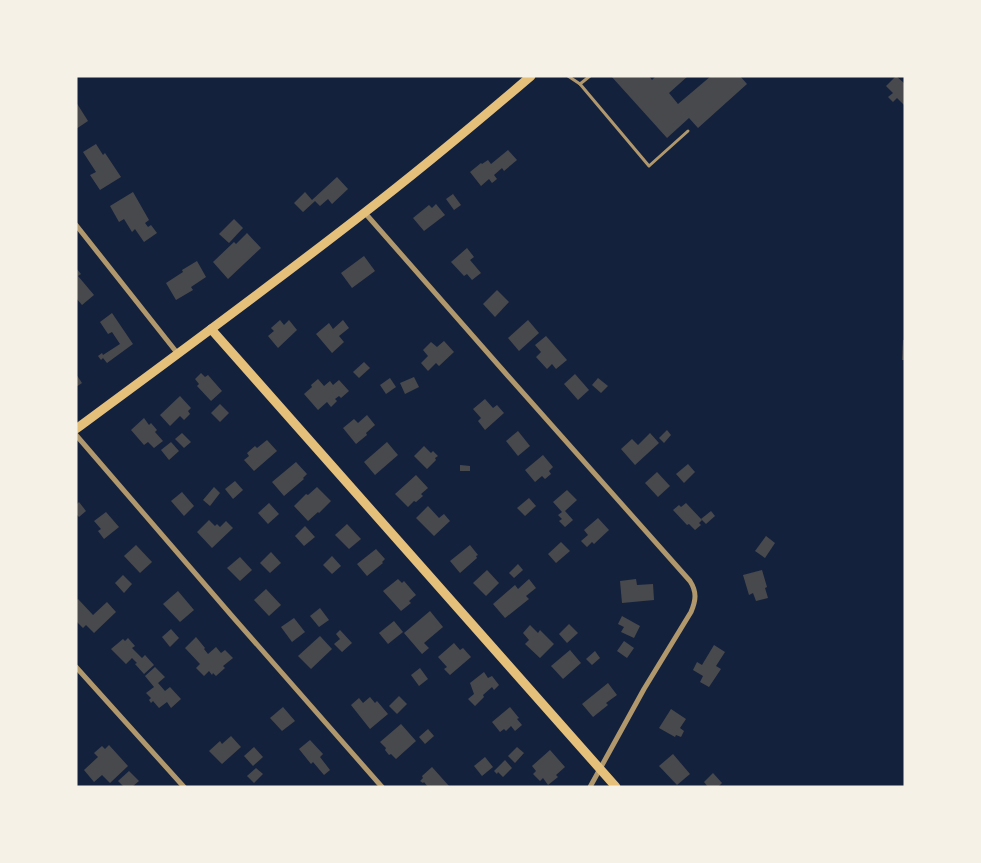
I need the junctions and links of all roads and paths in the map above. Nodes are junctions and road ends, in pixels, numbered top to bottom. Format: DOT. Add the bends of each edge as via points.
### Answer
graph roads {
  1 [pos="531,76"];
  2 [pos="568,76"];
  3 [pos="590,76"];
  4 [pos="580,84"];
  5 [pos="688,131"];
  6 [pos="365,212"];
  7 [pos="76,225"];
  8 [pos="211,329"];
  9 [pos="178,354"];
  10 [pos="76,429"];
  11 [pos="76,435"];
  12 [pos="76,667"];
  13 [pos="600,769"];
  14 [pos="184,787"];
  15 [pos="382,787"];
  16 [pos="590,787"];
  17 [pos="616,787"];
  1 -- 6 [label="main road"];
  2 -- 4 [label="lane"];
  3 -- 4 [label="lane"];
  4 -- 5 [label="lane" via="649,166"];
  6 -- 8 [label="main road"];
  6 -- 13 [label="street" via="695,588 691,612"];
  7 -- 9 [label="street"];
  8 -- 9 [label="main road"];
  8 -- 13 [label="main road"];
  9 -- 10 [label="main road"];
  11 -- 15 [label="street"];
  12 -- 14 [label="street"];
  13 -- 16 [label="street"];
  13 -- 17 [label="main road"];
}
